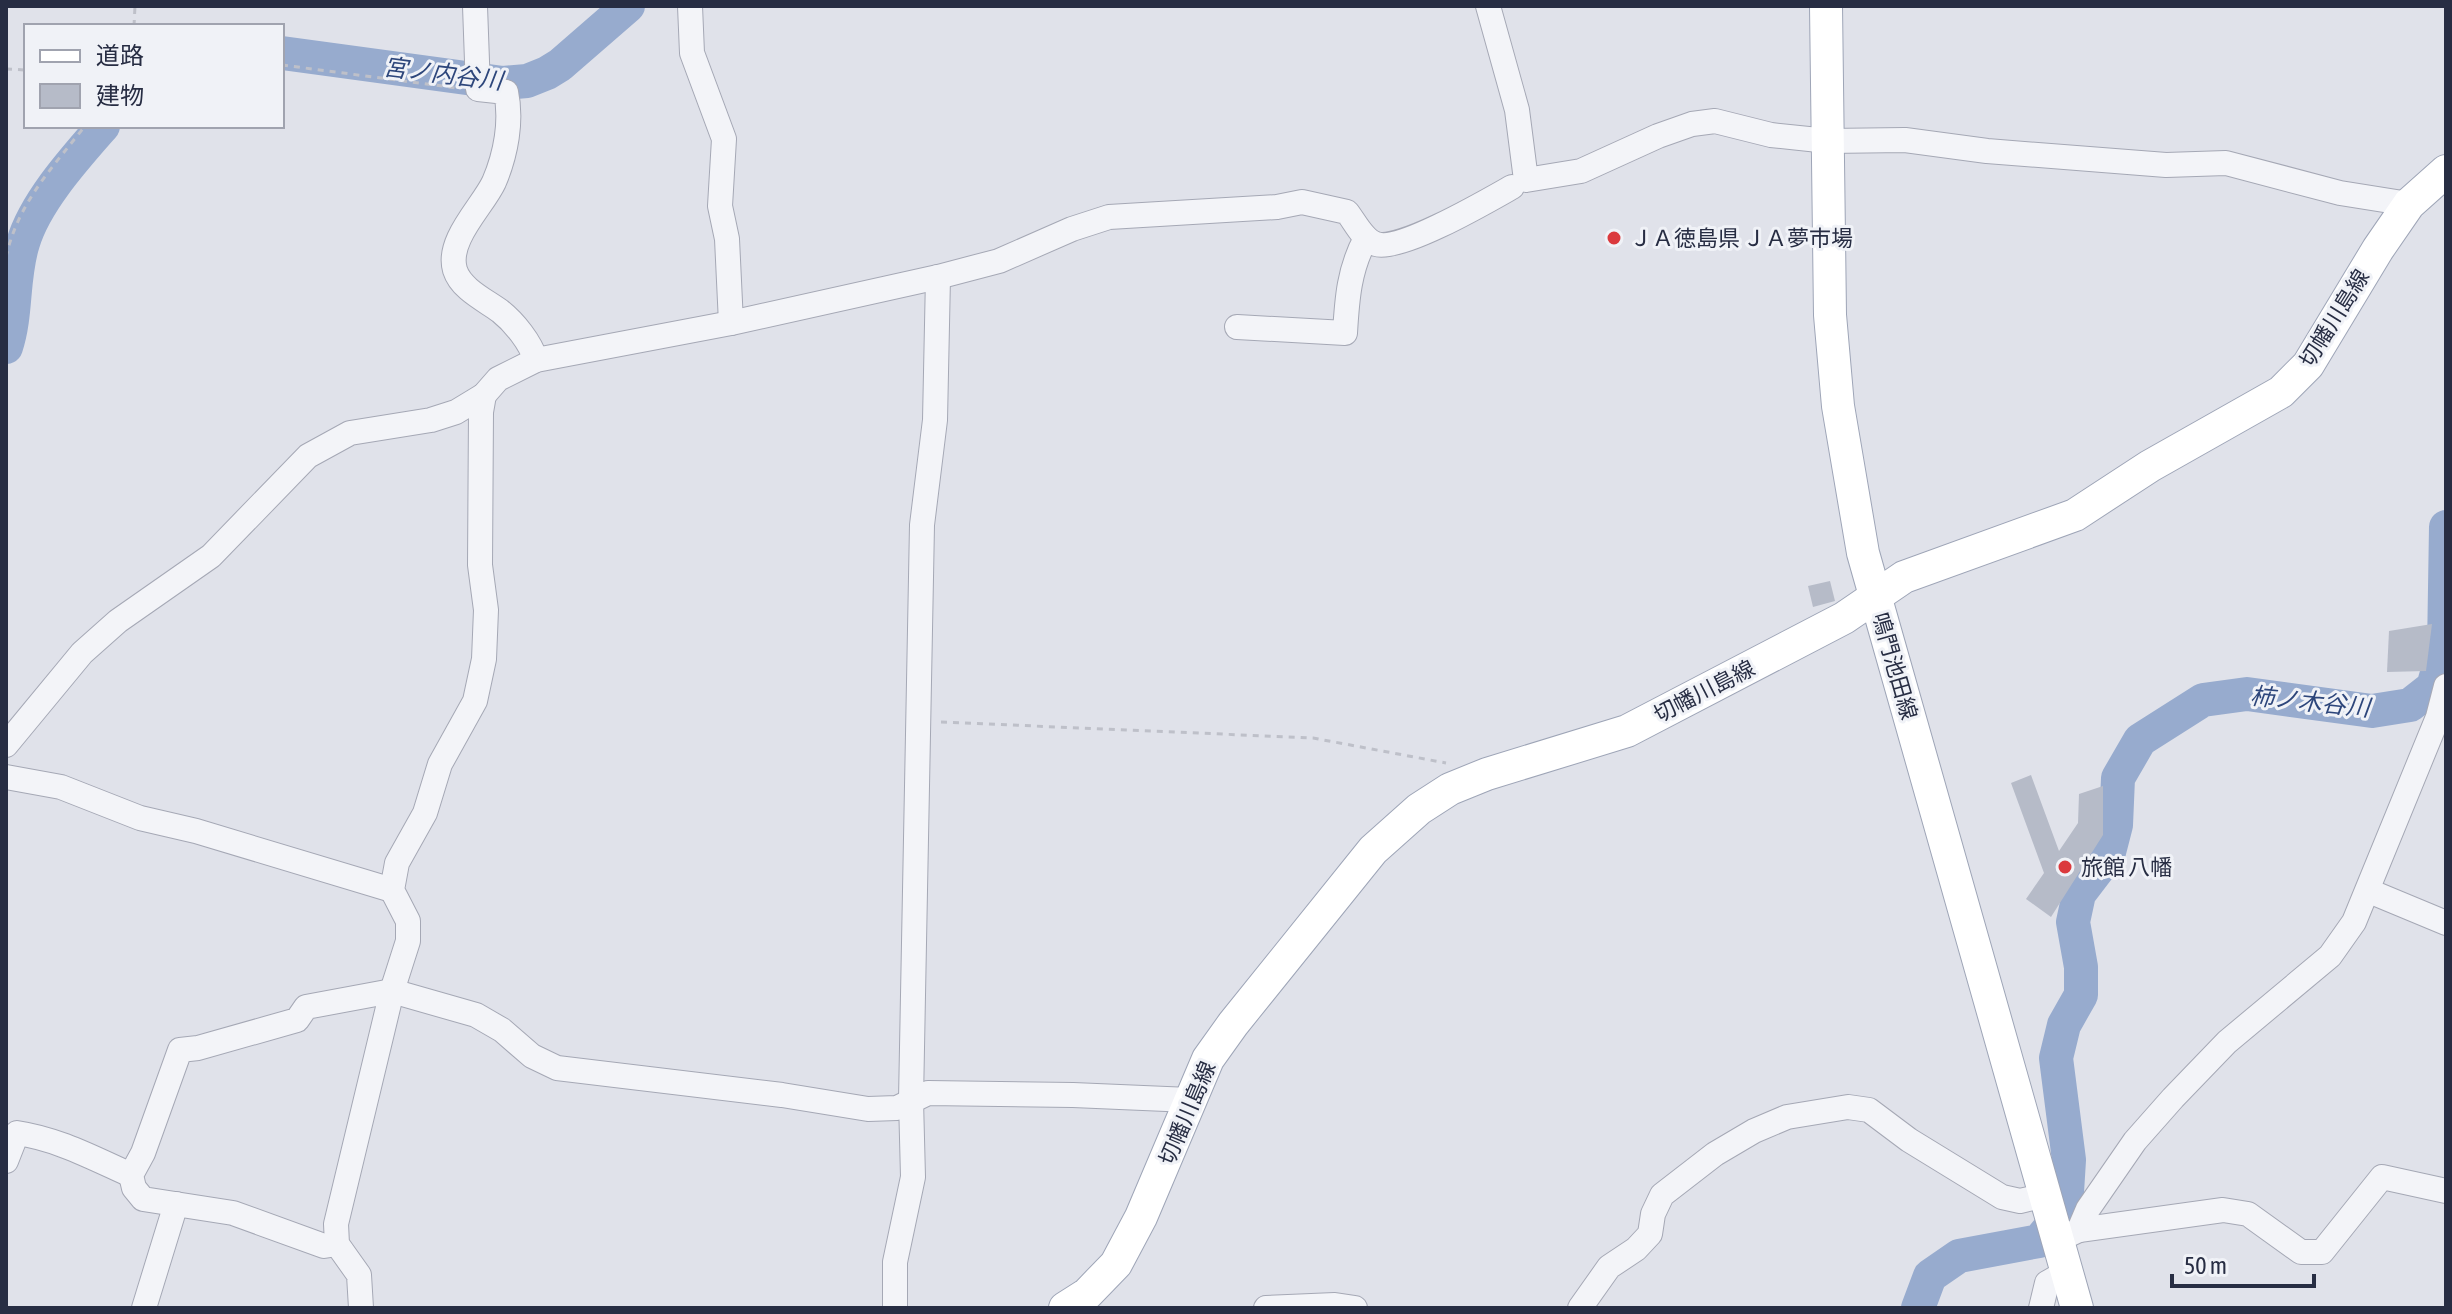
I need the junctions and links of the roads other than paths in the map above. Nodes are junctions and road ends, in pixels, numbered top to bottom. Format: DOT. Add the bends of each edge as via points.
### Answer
graph roads {
  1 [pos="475,6"];
  2 [pos="690,6"];
  3 [pos="1488,6"];
  4 [pos="1826,6"];
  5 [pos="1828,141"];
  6 [pos="2446,171"];
  7 [pos="1512,187"];
  8 [pos="2409,204"];
  9 [pos="1366,238"];
  10 [pos="938,277"];
  11 [pos="731,323"];
  12 [pos="1237,327"];
  13 [pos="536,360"];
  14 [pos="484,395"];
  15 [pos="1875,597"];
  16 [pos="2446,686"];
  17 [pos="6,745"];
  18 [pos="6,777"];
  19 [pos="392,890"];
  20 [pos="2369,891"];
  21 [pos="2446,923"];
  22 [pos="392,991"];
  23 [pos="911,1100"];
  24 [pos="1190,1100"];
  25 [pos="6,1161"];
  26 [pos="131,1175"];
  27 [pos="2446,1191"];
  28 [pos="176,1204"];
  29 [pos="2058,1222"];
  30 [pos="337,1244"];
  31 [pos="2066,1272"];
  32 [pos="1083,1303"];
  33 [pos="144,1308"];
  34 [pos="361,1308"];
  35 [pos="895,1308"];
  36 [pos="1266,1308"];
  37 [pos="1355,1308"];
  38 [pos="1580,1308"];
  39 [pos="2041,1308"];
  40 [pos="2077,1308"];
  1 -- 13 [label="street" via="477,80 506,92 509,109 503,160 467,221 455,269 466,287 503,313"];
  2 -- 11 [label="street" via="692,53 724,139 720,206"];
  3 -- 5 [label="street" via="1517,110 1526,180 1581,171 1692,124 1715,121 1771,135"];
  4 -- 5 [label="main road, 鳴門池田線"];
  5 -- 8 [label="street" via="1905,140 2166,165 2226,163 2340,193"];
  5 -- 15 [label="main road, 鳴門池田線" via="1830,315 1838,406"];
  6 -- 8 [label="main road, 切幡川島線"];
  7 -- 9 [label="street" via="1464,215 1392,244 1377,245"];
  8 -- 15 [label="main road, 切幡川島線" via="2308,365 2281,392 2075,515 1904,577"];
  9 -- 10 [label="street" via="1347,212 1302,202 1109,217 999,261"];
  9 -- 12 [label="street" via="1348,285 1345,333"];
  10 -- 11 [label="street"];
  10 -- 23 [label="street" via="935,420 922,525"];
  11 -- 13 [label="street"];
  13 -- 14 [label="street" via="498,379"];
  14 -- 17 [label="street" via="431,420 350,433 308,456 211,556 82,653"];
  14 -- 19 [label="street" via="484,659 475,701 440,764 425,813 397,863"];
  15 -- 24 [label="main road, 切幡川島線" via="1627,731 1487,774 1419,809 1373,850 1282,960 1208,1059"];
  15 -- 29 [label="main road, 鳴門池田線"];
  16 -- 20 [label="street"];
  18 -- 19 [label="street" via="61,787 140,818"];
  19 -- 22 [label="street" via="408,921 408,941"];
  20 -- 21 [label="street"];
  20 -- 29 [label="street" via="2330,956 2227,1042 2135,1141 2088,1209"];
  22 -- 23 [label="street" via="476,1015 557,1068 868,1109 897,1108"];
  22 -- 26 [label="street" via="306,1007 297,1020 180,1050"];
  22 -- 30 [label="street" via="336,1224"];
  23 -- 24 [label="street" via="928,1093"];
  23 -- 35 [label="street" via="913,1177 895,1262"];
  24 -- 32 [label="main road, 切幡川島線" via="1141,1217 1116,1264"];
  25 -- 26 [label="street" via="17,1133 56,1142"];
  26 -- 28 [label="street" via="143,1199"];
  27 -- 29 [label="street" via="2382,1177 2322,1252 2301,1252 2248,1214 2223,1210"];
  28 -- 30 [label="street" via="233,1213 324,1246"];
  28 -- 33 [label="street"];
  29 -- 31 [label="main road, 鳴門池田線"];
  29 -- 38 [label="street" via="2002,1197 1869,1110 1848,1107 1787,1117 1715,1154 1662,1195 1650,1234 1609,1267"];
  30 -- 34 [label="street" via="359,1275"];
  31 -- 39 [label="street" via="2047,1283"];
  31 -- 40 [label="main road, 鳴門池田線"];
  36 -- 37 [label="street"];
}
